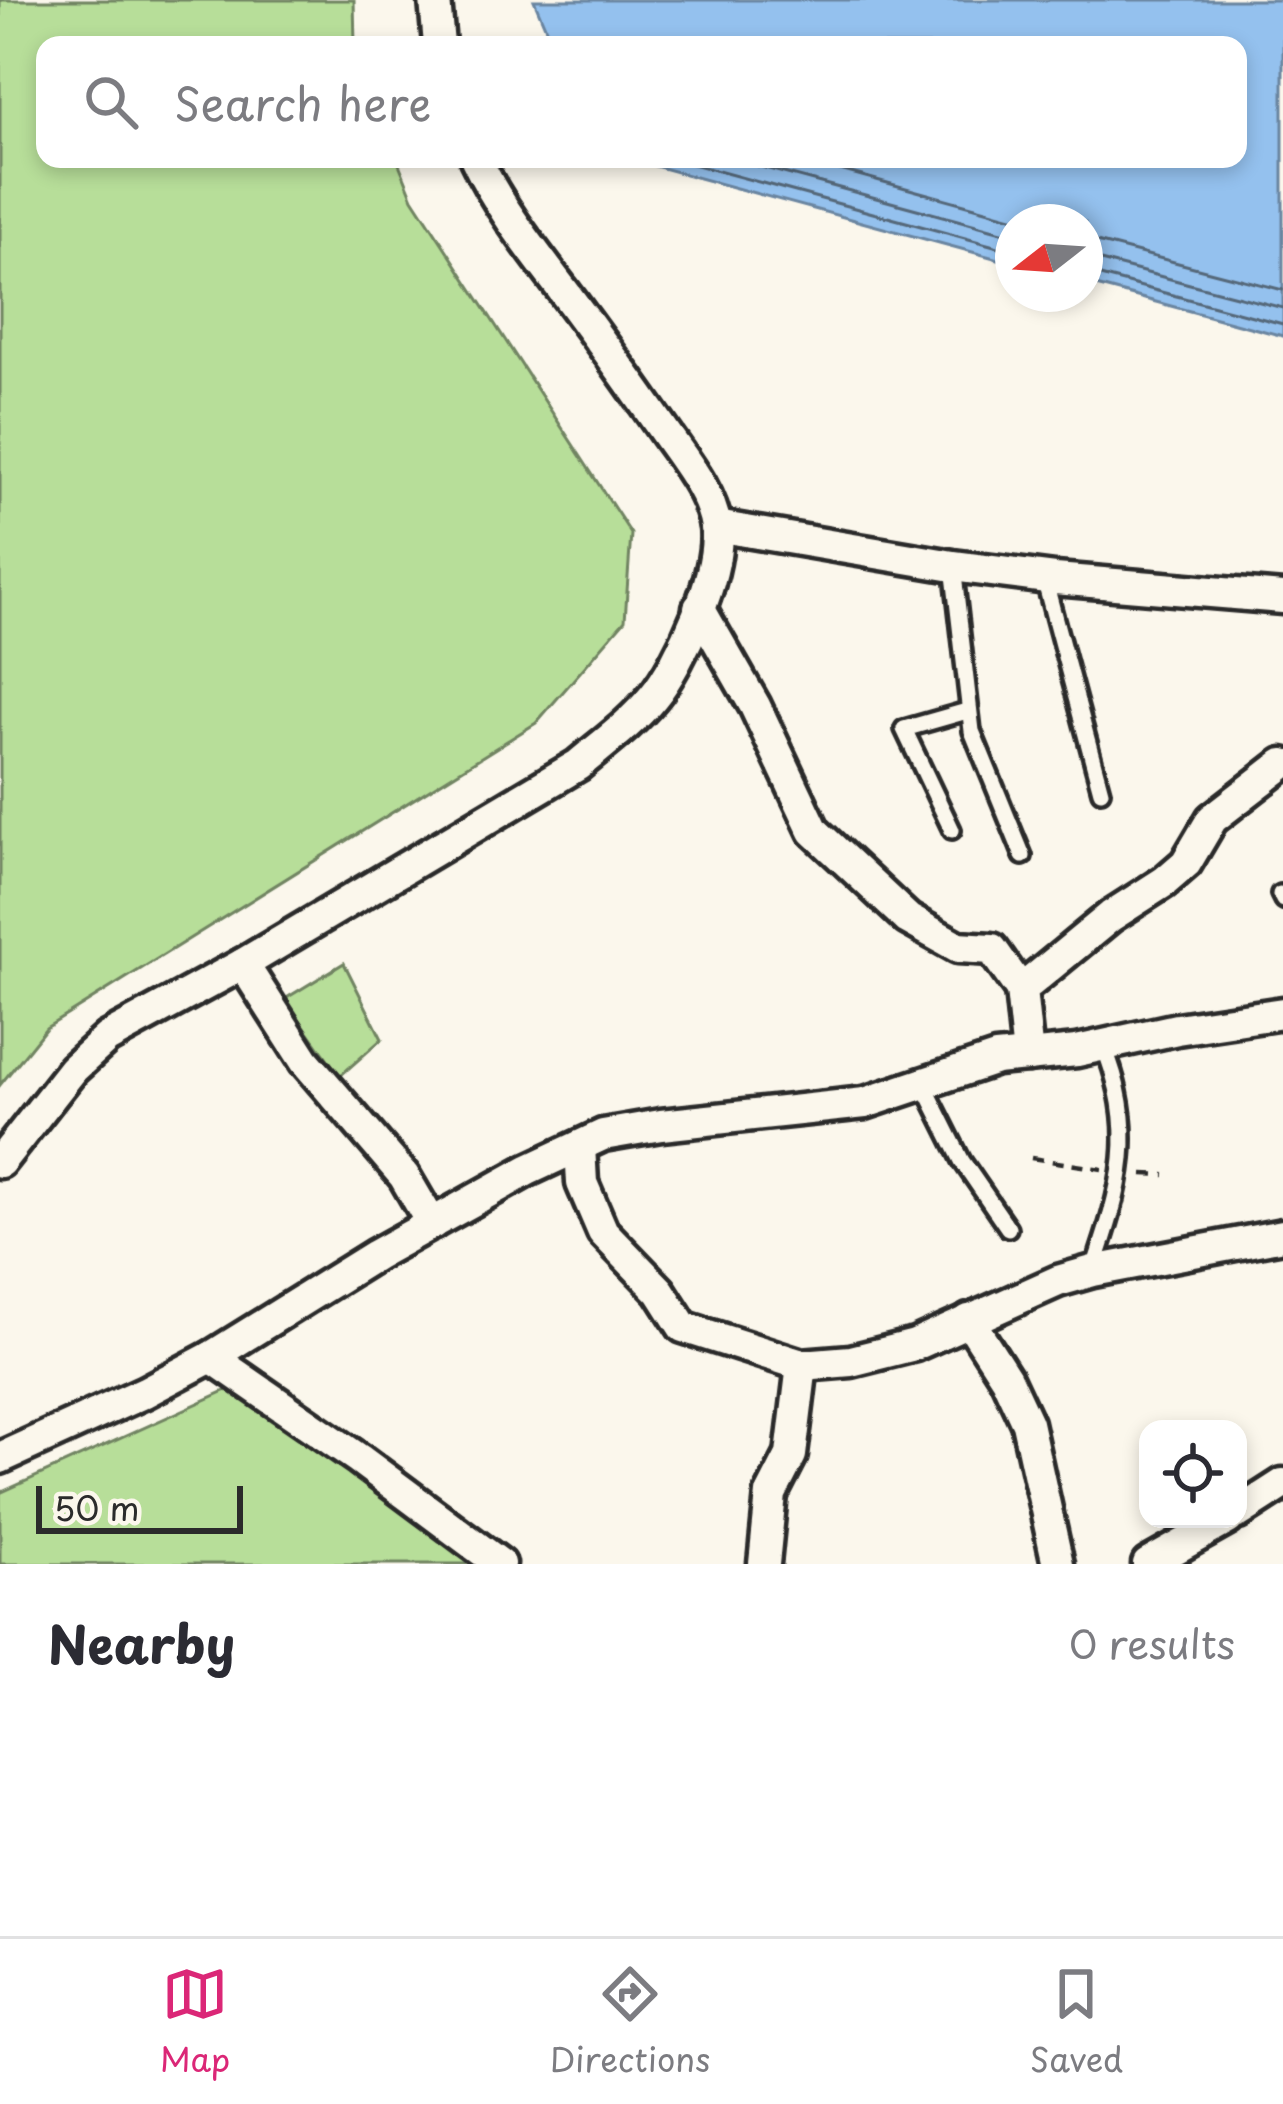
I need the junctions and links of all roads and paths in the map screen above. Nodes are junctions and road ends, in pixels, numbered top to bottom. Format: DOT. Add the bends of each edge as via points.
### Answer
graph roads {
  1 [pos="435,0"];
  2 [pos="438,36"];
  3 [pos="481,168"];
  4 [pos="716,526"];
  5 [pos="953,566"];
  6 [pos="1044,578"];
  7 [pos="1283,598"];
  8 [pos="699,608"];
  9 [pos="967,711"];
  10 [pos="1283,764"];
  11 [pos="1101,791"];
  12 [pos="952,830"];
  13 [pos="1023,856"];
  14 [pos="243,964"];
  15 [pos="1021,990"];
  16 [pos="1283,1013"];
  17 [pos="1103,1045"];
  18 [pos="1028,1056"];
  19 [pos="923,1083"];
  20 [pos="580,1146"];
  21 [pos="0,1162"];
  22 [pos="432,1224"];
  23 [pos="1008,1228"];
  24 [pos="1283,1235"];
  25 [pos="1094,1271"];
  26 [pos="969,1321"];
  27 [pos="211,1357"];
  28 [pos="802,1365"];
  29 [pos="0,1457"];
  30 [pos="1283,1484"];
  31 [pos="1247,1507"];
  32 [pos="1212,1528"];
  33 [pos="500,1564"];
  34 [pos="764,1564"];
  35 [pos="1058,1564"];
  36 [pos="1148,1564"];
  1 -- 2 [label="street"];
  3 -- 4 [label="street" via="690,469"];
  4 -- 5 [label="street"];
  4 -- 8 [label="street"];
  5 -- 6 [label="street"];
  5 -- 9 [label="lane"];
  6 -- 7 [label="street"];
  6 -- 11 [label="lane"];
  8 -- 14 [label="street" via="656,695 578,764"];
  8 -- 15 [label="street" via="814,831 908,919 958,947 992,949"];
  9 -- 12 [label="lane" via="904,728"];
  9 -- 13 [label="lane"];
  10 -- 15 [label="street" via="1212,819 1164,882"];
  14 -- 21 [label="street" via="107,1038"];
  14 -- 22 [label="street" via="305,1061 404,1176"];
  15 -- 18 [label="street"];
  16 -- 17 [label="street"];
  17 -- 18 [label="street"];
  17 -- 25 [label="lane" via="1121,1096 1126,1153"];
  18 -- 19 [label="street"];
  19 -- 20 [label="street" via="865,1103 662,1125"];
  19 -- 23 [label="lane"];
  20 -- 22 [label="street"];
  20 -- 28 [label="street" via="582,1184 603,1232 683,1327"];
  22 -- 27 [label="street"];
  24 -- 25 [label="street"];
  25 -- 26 [label="street"];
  26 -- 28 [label="street" via="894,1350"];
  26 -- 35 [label="street" via="1027,1423"];
  27 -- 29 [label="street"];
  27 -- 33 [label="street"];
  28 -- 34 [label="street" via="791,1455 772,1495"];
  30 -- 31 [label="street"];
  32 -- 36 [label="street"];
}
